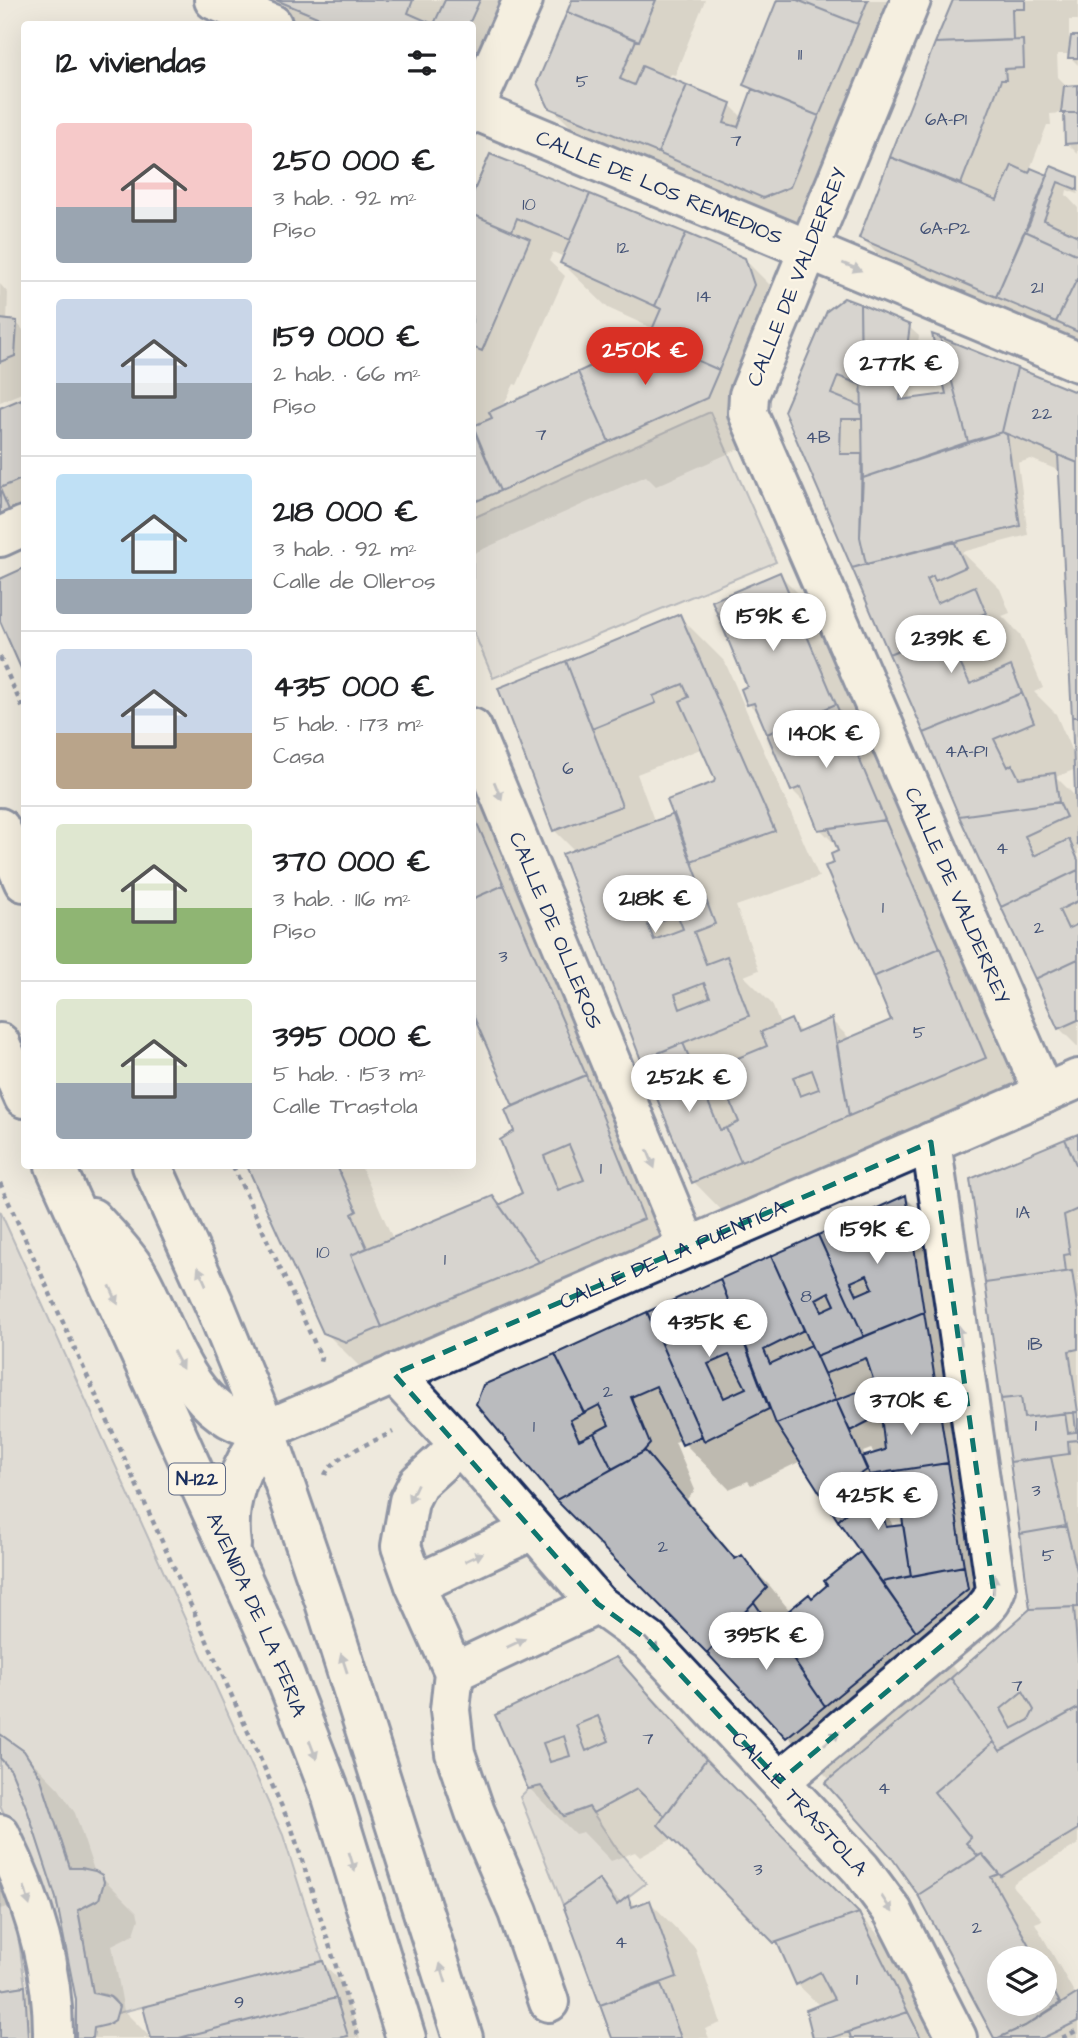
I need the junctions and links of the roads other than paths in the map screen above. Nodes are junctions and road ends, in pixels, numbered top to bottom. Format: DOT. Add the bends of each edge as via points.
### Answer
graph roads {
  1 [pos="214,0"];
  2 [pos="523,0"];
  3 [pos="911,0"];
  4 [pos="265,21"];
  5 [pos="476,104"];
  6 [pos="476,112"];
  7 [pos="809,249"];
  8 [pos="1078,362"];
  9 [pos="21,527"];
  10 [pos="0,537"];
  11 [pos="476,737"];
  12 [pos="0,828"];
  13 [pos="21,875"];
  14 [pos="0,1043"];
  15 [pos="1061,1086"];
  16 [pos="21,1091"];
  17 [pos="931,1142"];
  18 [pos="153,1169"];
  19 [pos="58,1173"];
  20 [pos="688,1248"];
  21 [pos="394,1374"];
  22 [pos="266,1430"];
  23 [pos="460,1445"];
  24 [pos="533,1530"];
  25 [pos="236,1564"];
  26 [pos="415,1585"];
  27 [pos="598,1604"];
  28 [pos="454,1672"];
  29 [pos="780,1781"];
  30 [pos="0,1833"];
  31 [pos="549,2002"];
  32 [pos="53,2038"];
  33 [pos="406,2038"];
  34 [pos="463,2038"];
  35 [pos="957,2038"];
  1 -- 4 [label="main road"];
  2 -- 5 [label="main road"];
  3 -- 7 [label="main road, CALLE DE VALDERREY"];
  6 -- 7 [label="main road, CALLE DE LOS REMEDIOS"];
  7 -- 8 [label="main road, CALLE DE LOS REMEDIOS, one-way"];
  7 -- 15 [label="main road, CALLE DE VALDERREY" via="750,395 751,423"];
  9 -- 10 [label="main road"];
  11 -- 20 [label="main road, CALLE DE OLLEROS, one-way"];
  12 -- 13 [label="main road"];
  14 -- 16 [label="main road"];
  15 -- 17 [label="main road, CALLE DE LA PUENTICA"];
  17 -- 20 [label="main road, CALLE DE LA PUENTICA"];
  29 -- 17 [label="main road, one-way" via="982,1612 996,1589"];
  22 -- 18 [label="main road, one-way"];
  19 -- 22 [label="main road, one-way" via="137,1273 181,1366 200,1393 232,1419"];
  19 -- 25 [label="main road, AVENIDA DE LA FERIA / N-122, one-way"];
  20 -- 21 [label="main road, CALLE DE LA PUENTICA"];
  21 -- 22 [label="main road, CALLE DE LA PUENTICA"];
  21 -- 23 [label="main road, CALLE TRASTOLA"];
  22 -- 25 [label="main road" via="240,1471 230,1504 229,1536"];
  34 -- 22 [label="main road, one-way"];
  23 -- 24 [label="main road, CALLE TRASTOLA"];
  23 -- 26 [label="main road, one-way" via="424,1476 409,1501 401,1546"];
  26 -- 24 [label="main road, one-way"];
  24 -- 27 [label="main road, CALLE TRASTOLA"];
  25 -- 33 [label="main road, AVENIDA DE LA FERIA / N-122, one-way" via="332,1797"];
  26 -- 28 [label="main road"];
  28 -- 27 [label="main road, one-way"];
  27 -- 29 [label="main road, CALLE TRASTOLA, one-way" via="649,1641"];
  28 -- 31 [label="main road" via="450,1710 455,1753"];
  29 -- 35 [label="main road, CALLE TRASTOLA, one-way" via="888,1905"];
  30 -- 32 [label="main road, one-way" via="28,1899 49,1981"];
}
